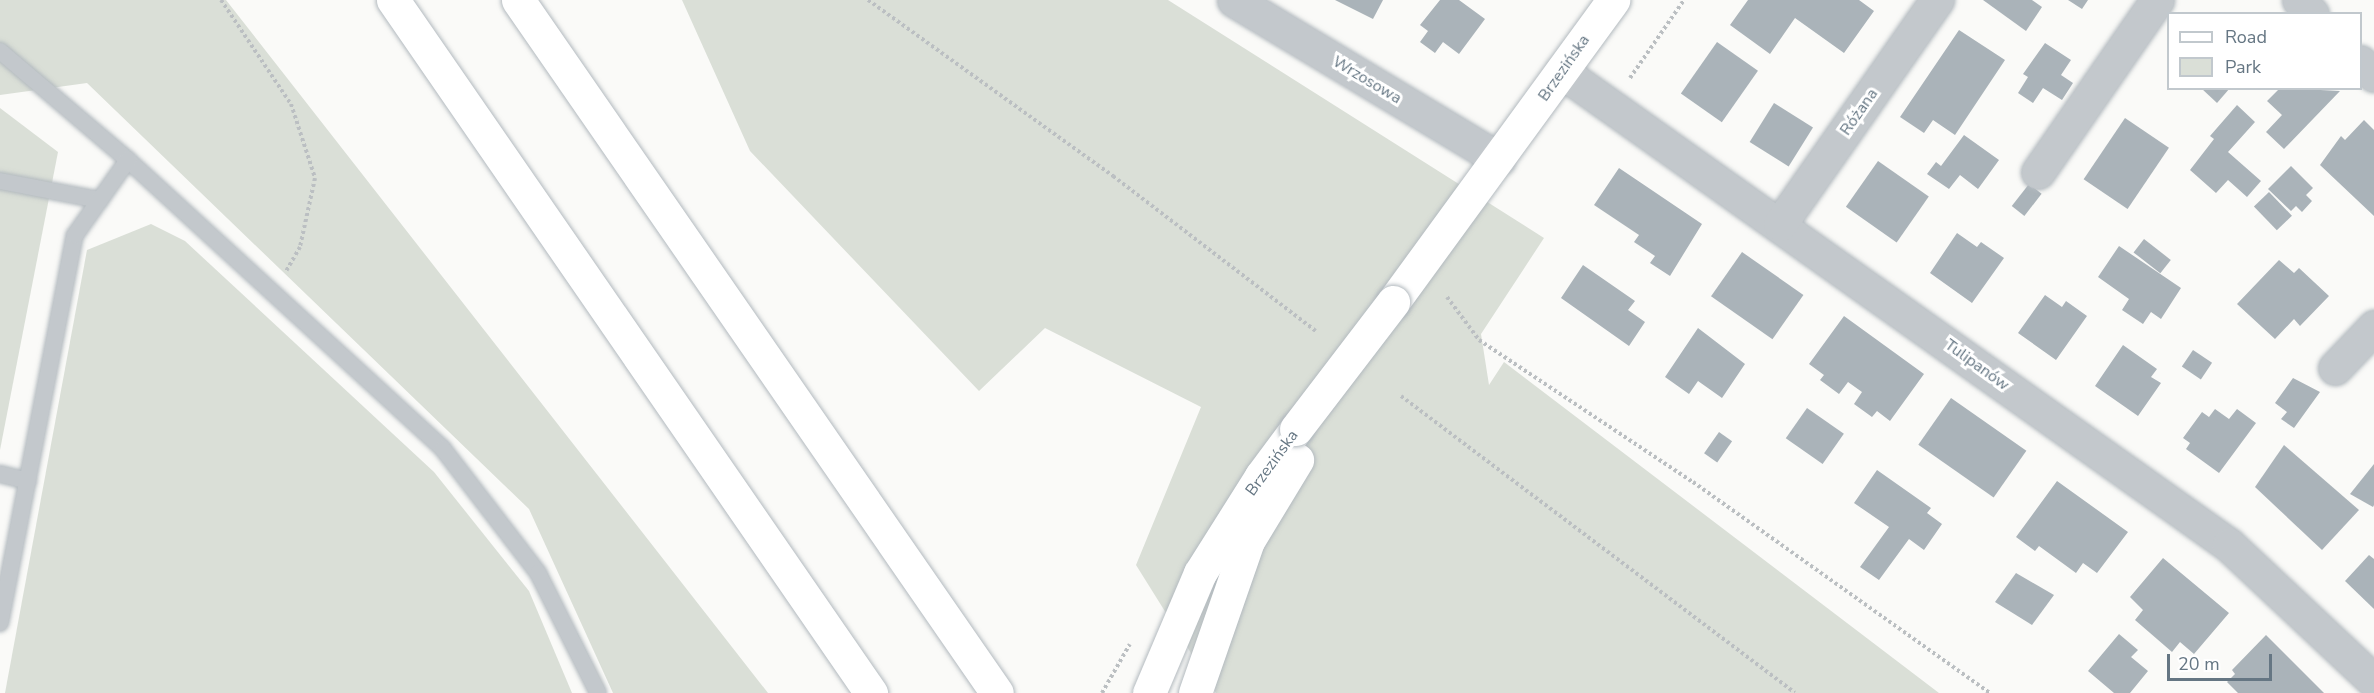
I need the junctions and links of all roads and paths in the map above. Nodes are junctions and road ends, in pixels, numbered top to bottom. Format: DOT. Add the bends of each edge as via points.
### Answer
graph roads {
  1 [pos="221,0"];
  2 [pos="393,0"];
  3 [pos="518,0"];
  4 [pos="868,0"];
  5 [pos="1234,0"];
  6 [pos="1612,0"];
  7 [pos="1684,0"];
  8 [pos="1937,0"];
  9 [pos="2157,0"];
  10 [pos="2299,0"];
  11 [pos="2310,12"];
  12 [pos="0,51"];
  13 [pos="2362,63"];
  14 [pos="1561,71"];
  15 [pos="2374,75"];
  16 [pos="1610,106"];
  17 [pos="1499,159"];
  18 [pos="128,160"];
  19 [pos="2038,172"];
  20 [pos="0,181"];
  21 [pos="100,200"];
  22 [pos="1780,224"];
  23 [pos="272,295"];
  24 [pos="1447,297"];
  25 [pos="2374,327"];
  26 [pos="1317,331"];
  27 [pos="2335,368"];
  28 [pos="1401,396"];
  29 [pos="1303,434"];
  30 [pos="0,474"];
  31 [pos="28,481"];
  32 [pos="0,623"];
  33 [pos="2374,681"];
  34 [pos="990,683"];
  35 [pos="1204,684"];
  36 [pos="598,693"];
  37 [pos="871,693"];
  38 [pos="1149,693"];
  39 [pos="1795,693"];
  40 [pos="1990,693"];
  1 -- 23 [label="path" via="291,104 315,178 300,247"];
  2 -- 37 [label="main road"];
  3 -- 34 [label="main road"];
  4 -- 26 [label="path" via="1113,176"];
  5 -- 17 [label="street, Wrzosowa"];
  6 -- 14 [label="main road, Brzezińska"];
  7 -- 16 [label="path"];
  8 -- 22 [label="street, Różana"];
  9 -- 19 [label="street"];
  10 -- 11 [label="street"];
  12 -- 18 [label="lane"];
  13 -- 15 [label="street"];
  14 -- 16 [label="street, Tulipanów"];
  14 -- 17 [label="main road, Brzezińska"];
  16 -- 22 [label="street, Tulipanów"];
  17 -- 29 [label="main road, Brzezińska"];
  18 -- 21 [label="lane"];
  18 -- 23 [label="lane"];
  20 -- 21 [label="lane"];
  21 -- 31 [label="lane" via="75,236"];
  22 -- 33 [label="street, Tulipanów" via="2229,545"];
  23 -- 36 [label="lane" via="443,449 538,573"];
  24 -- 40 [label="path" via="1479,340 1693,482"];
  25 -- 27 [label="street"];
  28 -- 39 [label="path"];
  29 -- 35 [label="main road, Brzezińska" via="1248,541"];
  29 -- 38 [label="main road, Brzezińska" via="1261,476 1200,573"];
  30 -- 31 [label="lane"];
  31 -- 32 [label="lane"];
}
